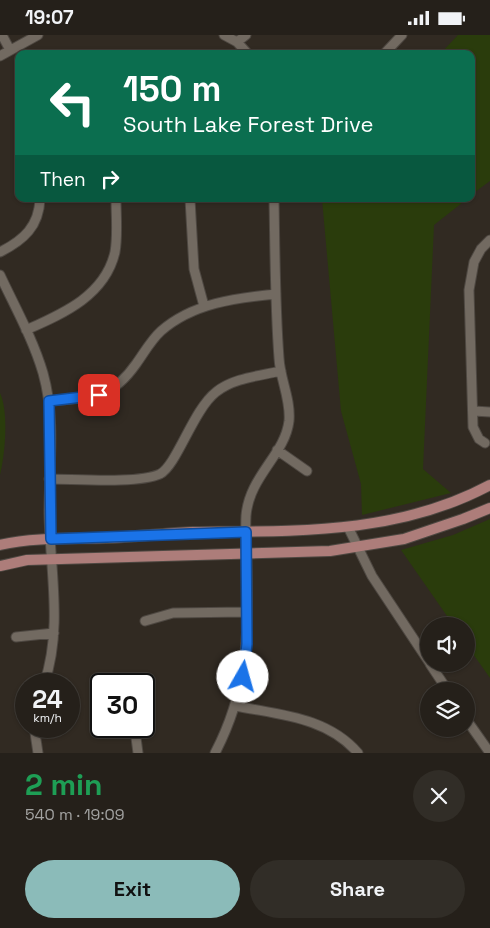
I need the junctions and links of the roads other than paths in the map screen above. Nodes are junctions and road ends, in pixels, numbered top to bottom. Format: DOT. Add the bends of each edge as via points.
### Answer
graph roads {
  1 [pos="2,35"];
  2 [pos="38,35"];
  3 [pos="224,35"];
  4 [pos="246,35"];
  5 [pos="402,35"];
  6 [pos="237,42"];
  7 [pos="10,50"];
  8 [pos="244,50"];
  9 [pos="388,50"];
  10 [pos="0,56"];
  11 [pos="40,202"];
  12 [pos="116,202"];
  13 [pos="190,202"];
  14 [pos="274,202"];
  15 [pos="490,239"];
  16 [pos="0,252"];
  17 [pos="0,275"];
  18 [pos="276,294"];
  19 [pos="204,307"];
  20 [pos="26,330"];
  21 [pos="281,371"];
  22 [pos="49,401"];
  23 [pos="474,411"];
  24 [pos="490,411"];
  25 [pos="485,443"];
  26 [pos="277,450"];
  27 [pos="307,471"];
  28 [pos="50,479"];
  29 [pos="490,485"];
  30 [pos="490,507"];
  31 [pos="348,527"];
  32 [pos="246,532"];
  33 [pos="51,539"];
  34 [pos="0,545"];
  35 [pos="356,547"];
  36 [pos="247,553"];
  37 [pos="53,559"];
  38 [pos="0,566"];
  39 [pos="246,612"];
  40 [pos="145,621"];
  41 [pos="54,633"];
  42 [pos="16,637"];
  43 [pos="420,649"];
  44 [pos="47,673"];
  45 [pos="236,707"];
  46 [pos="475,732"];
  47 [pos="36,738"];
  48 [pos="136,738"];
  49 [pos="38,753"];
  50 [pos="138,753"];
  51 [pos="214,753"];
  52 [pos="358,753"];
  53 [pos="490,753"];
  1 -- 7 [label="street"];
  2 -- 7 [label="street"];
  3 -- 6 [label="street"];
  4 -- 6 [label="street"];
  5 -- 9 [label="street"];
  6 -- 8 [label="street"];
  7 -- 10 [label="street"];
  11 -- 16 [label="street" via="37,221 29,233"];
  12 -- 20 [label="street" via="115,253 105,275 73,308"];
  13 -- 19 [label="street" via="194,269"];
  14 -- 18 [label="street"];
  15 -- 23 [label="street" via="474,262 469,290"];
  17 -- 20 [label="street"];
  18 -- 19 [label="street" via="243,297"];
  18 -- 21 [label="street"];
  19 -- 22 [label="street" via="161,331 125,379 111,391"];
  20 -- 22 [label="street" via="40,363"];
  21 -- 26 [label="street" via="288,400 288,422"];
  21 -- 28 [label="street" via="234,382 215,392 188,429 169,466 159,474 135,478"];
  22 -- 28 [label="street"];
  23 -- 24 [label="street"];
  23 -- 25 [label="street" via="475,434"];
  26 -- 27 [label="street"];
  26 -- 32 [label="street" via="252,491"];
  28 -- 33 [label="street"];
  29 -- 31 [label="main road" via="416,515"];
  30 -- 35 [label="main road" via="420,535"];
  31 -- 32 [label="main road"];
  31 -- 35 [label="street"];
  32 -- 33 [label="main road"];
  32 -- 36 [label="street"];
  33 -- 34 [label="main road"];
  33 -- 37 [label="street"];
  35 -- 36 [label="main road" via="330,551"];
  35 -- 43 [label="street"];
  36 -- 37 [label="main road"];
  36 -- 39 [label="street"];
  37 -- 38 [label="main road"];
  37 -- 41 [label="street"];
  39 -- 40 [label="street" via="173,613"];
  39 -- 45 [label="street" via="244,667"];
  41 -- 42 [label="street"];
  41 -- 44 [label="street"];
  45 -- 51 [label="street"];
  45 -- 52 [label="street" via="324,726 339,734"];
  46 -- 53 [label="street"];
  47 -- 49 [label="street"];
  48 -- 50 [label="street"];
}
